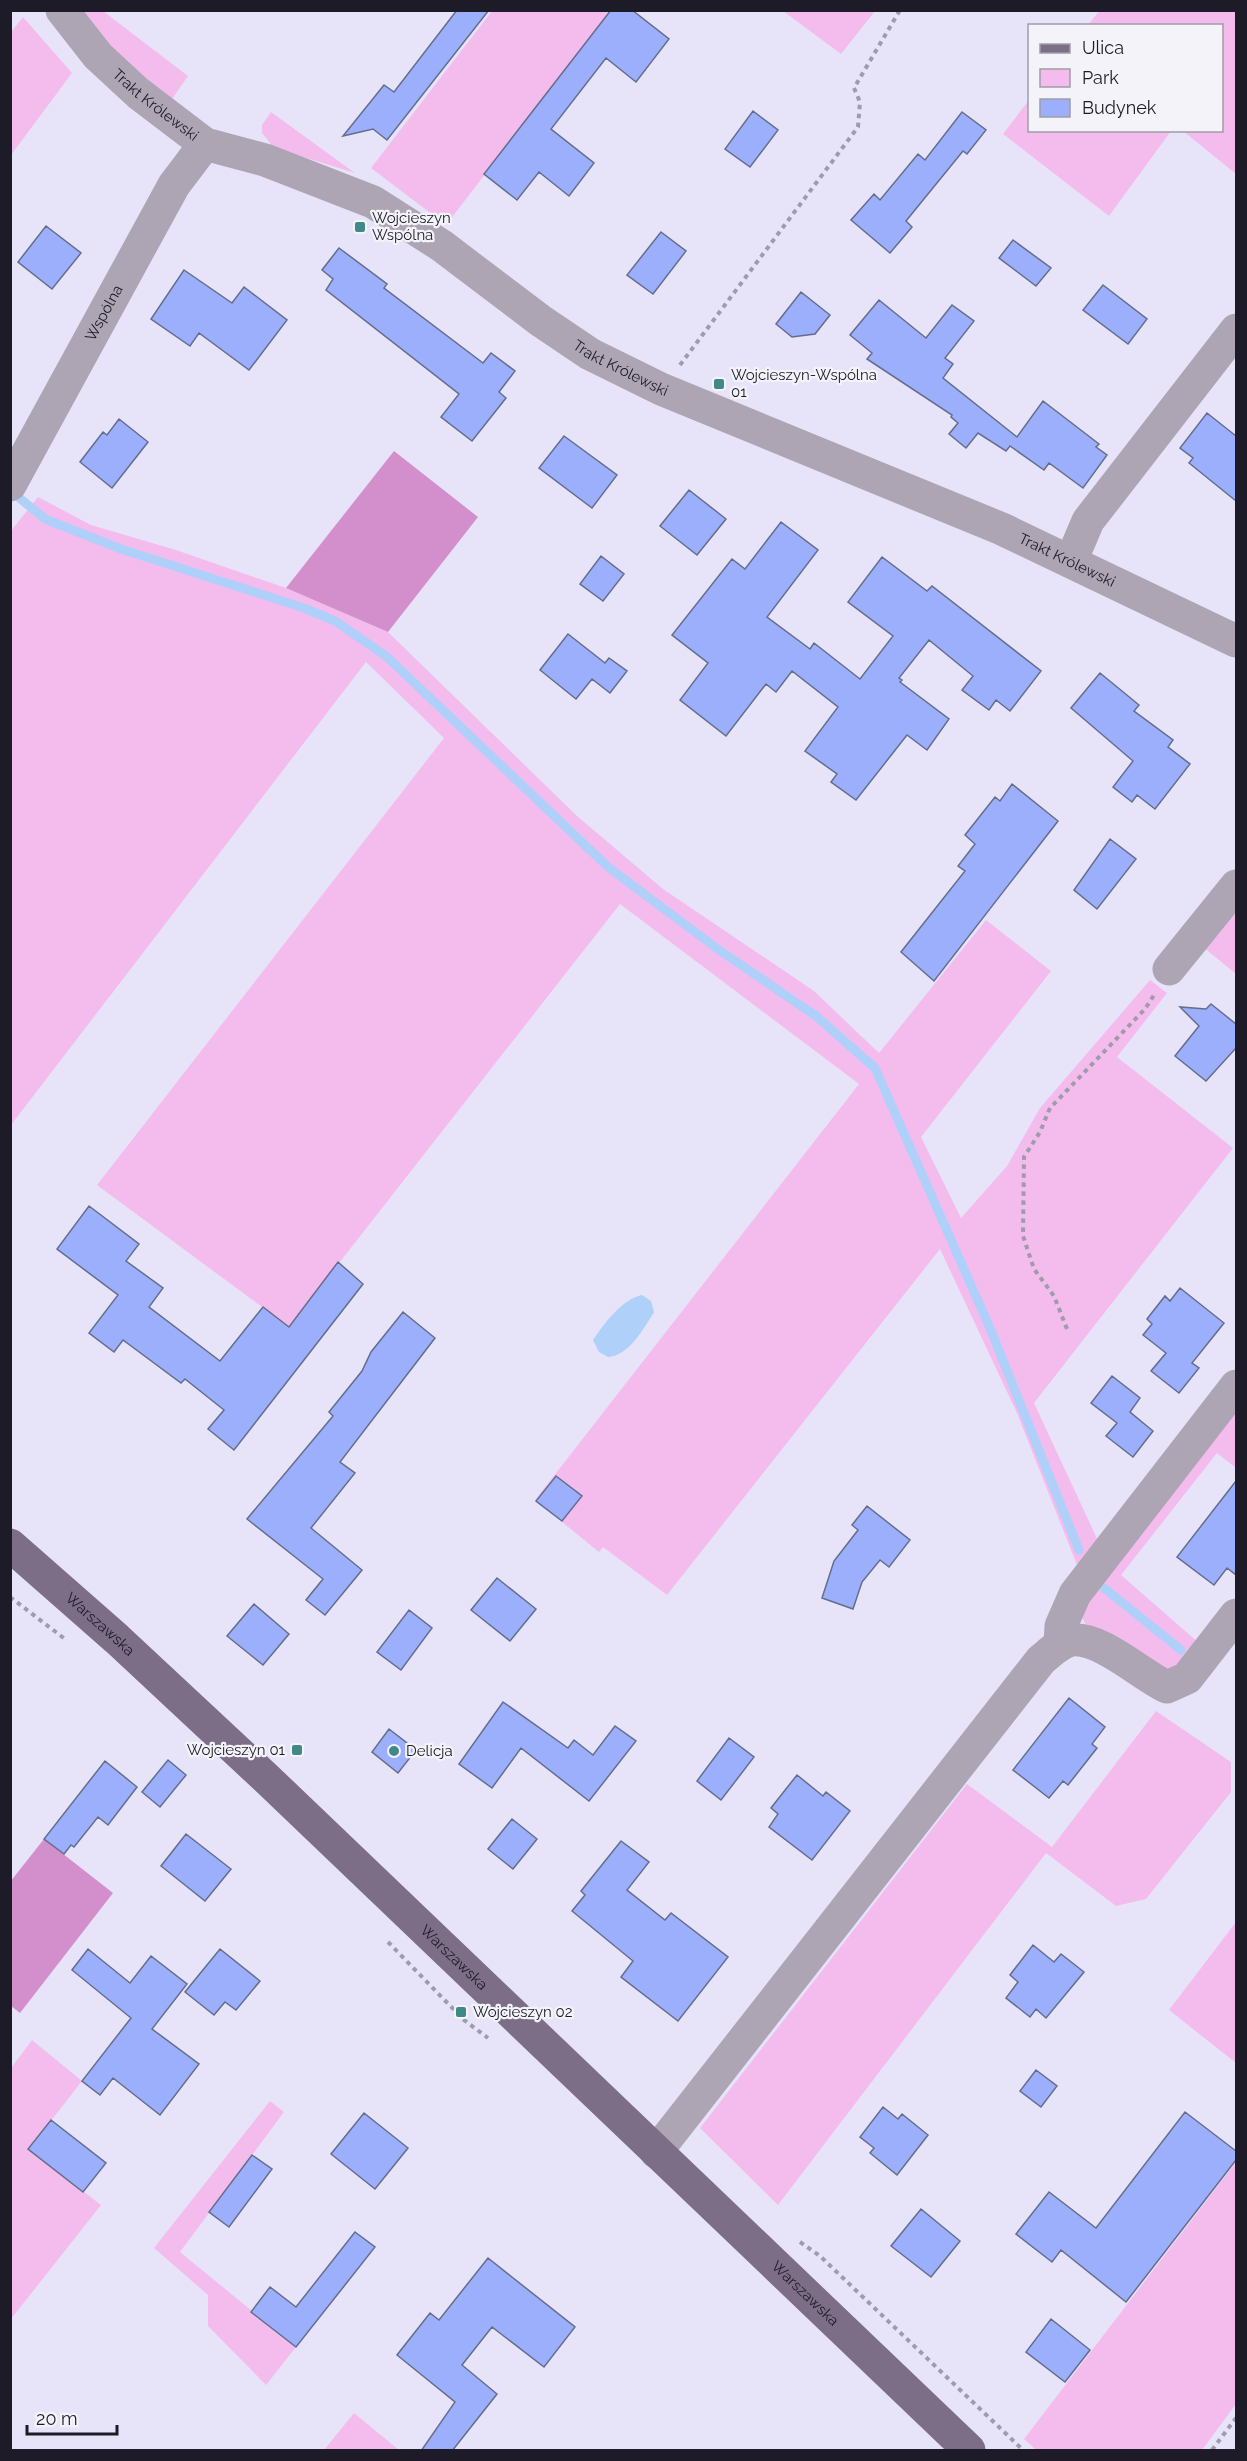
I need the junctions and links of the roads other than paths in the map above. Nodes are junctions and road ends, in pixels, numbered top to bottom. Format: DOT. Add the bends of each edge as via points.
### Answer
graph roads {
  1 [pos="62,10"];
  2 [pos="205,144"];
  3 [pos="1236,330"];
  4 [pos="10,485"];
  5 [pos="1071,561"];
  6 [pos="1236,641"];
  7 [pos="1236,886"];
  8 [pos="1169,969"];
  9 [pos="1236,1386"];
  10 [pos="10,1545"];
  11 [pos="1236,1615"];
  12 [pos="1059,1645"];
  13 [pos="656,2152"];
  14 [pos="969,2451"];
  1 -- 2 [label="street, Trakt Królewski" via="98,56 138,93"];
  2 -- 4 [label="street, Wspólna" via="174,185"];
  2 -- 5 [label="street, Trakt Królewski" via="265,160 373,202 442,246 590,354 662,389"];
  3 -- 5 [label="street" via="1088,521"];
  5 -- 6 [label="street, Trakt Królewski"];
  7 -- 8 [label="street"];
  9 -- 12 [label="street" via="1075,1594 1061,1626"];
  10 -- 13 [label="main road, Warszawska" via="266,1778"];
  11 -- 12 [label="street" via="1187,1678 1167,1687 1101,1647 1073,1640"];
  12 -- 13 [label="street" via="1041,1660"];
  13 -- 14 [label="main road, Warszawska"];
}
